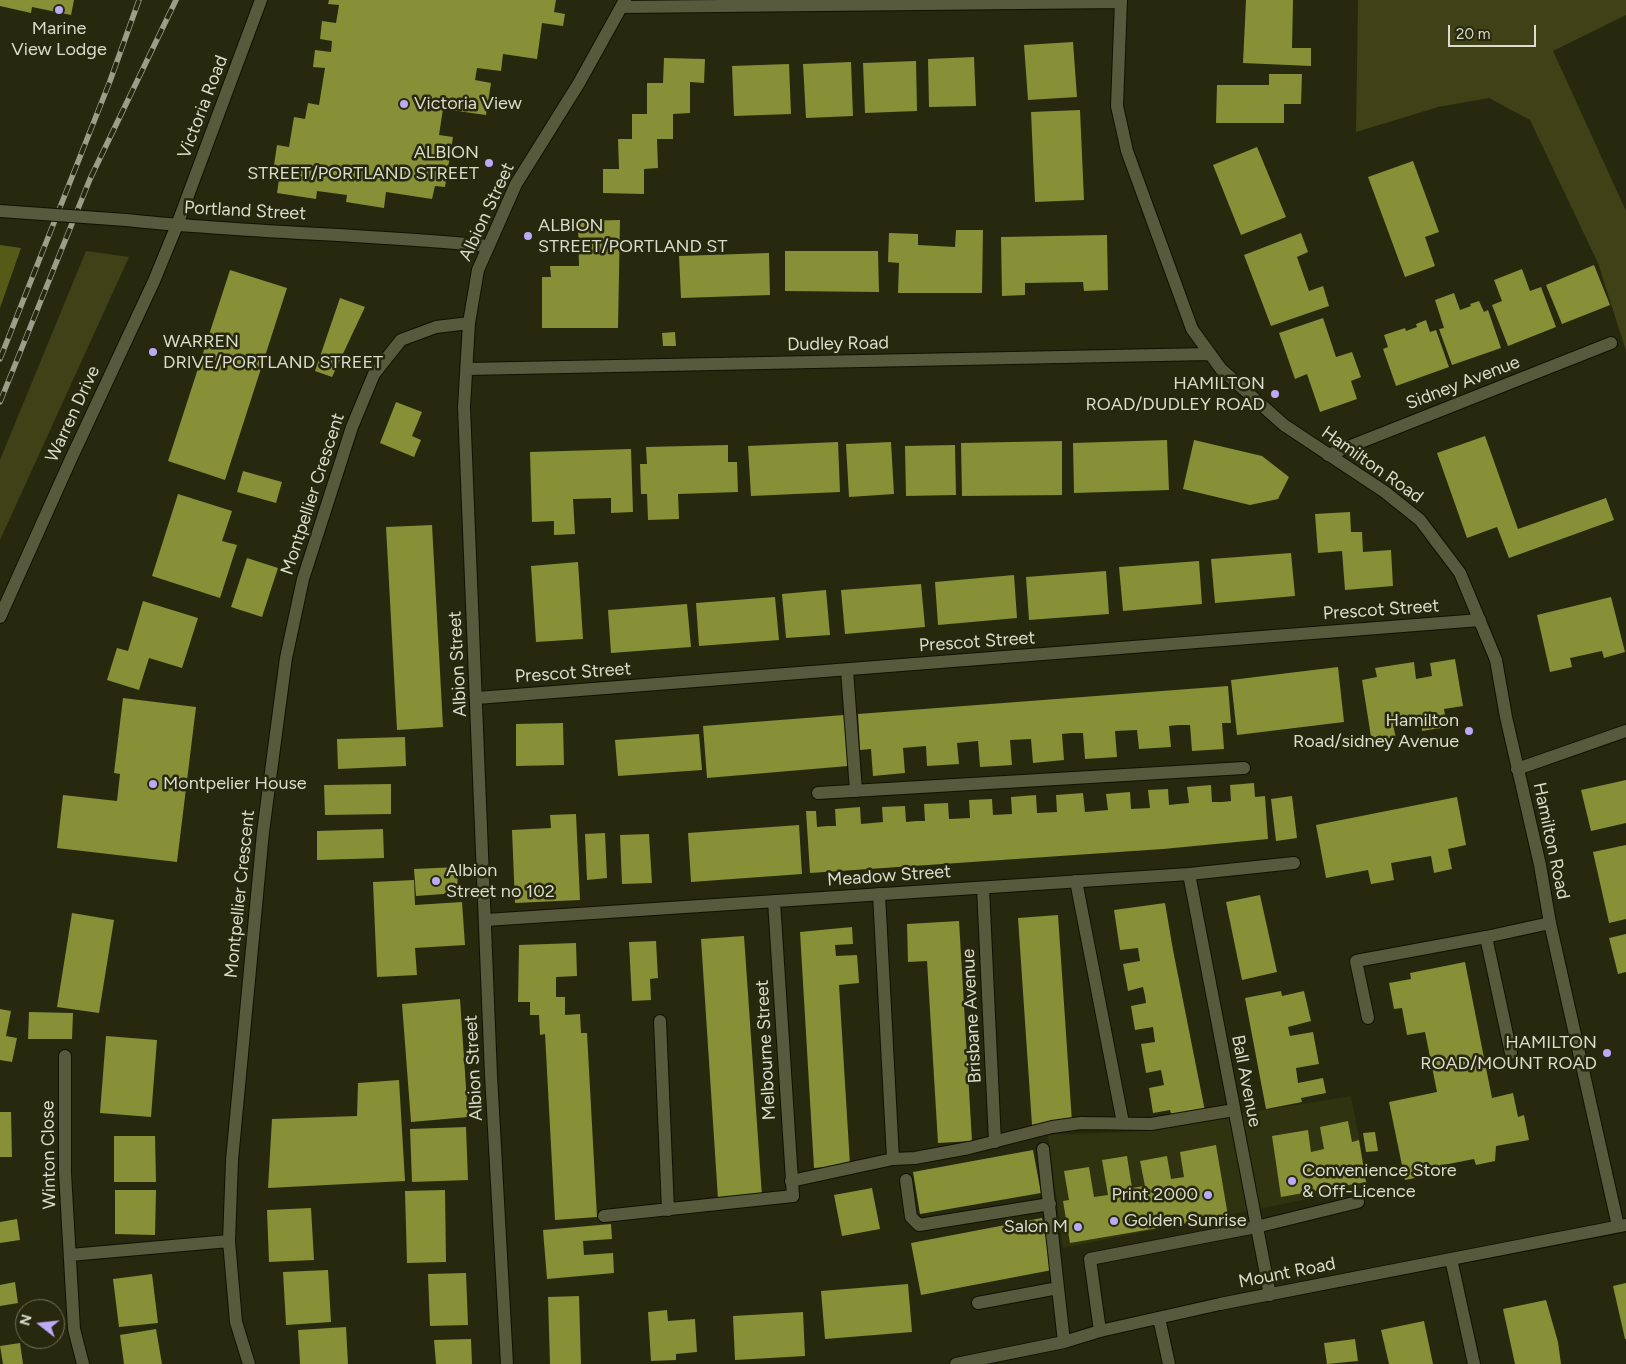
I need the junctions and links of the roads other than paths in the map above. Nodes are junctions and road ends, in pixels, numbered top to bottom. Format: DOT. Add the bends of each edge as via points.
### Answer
graph roads {
  1 [pos="261,0"];
  2 [pos="1121,1"];
  3 [pos="623,3"];
  4 [pos="0,211"];
  5 [pos="177,225"];
  6 [pos="488,246"];
  7 [pos="469,323"];
  8 [pos="1611,344"];
  9 [pos="1209,354"];
  10 [pos="467,369"];
  11 [pos="1328,454"];
  12 [pos="0,617"];
  13 [pos="1480,620"];
  14 [pos="847,670"];
  15 [pos="477,698"];
  16 [pos="1626,731"];
  17 [pos="1244,768"];
  18 [pos="1518,769"];
  19 [pos="856,791"];
  20 [pos="818,793"];
  21 [pos="1294,863"];
  22 [pos="1189,874"];
  23 [pos="1076,881"];
  24 [pos="983,888"];
  25 [pos="879,894"];
  26 [pos="774,901"];
  27 [pos="486,920"];
  28 [pos="1550,923"];
  29 [pos="1486,937"];
  30 [pos="1368,1018"];
  31 [pos="660,1021"];
  32 [pos="1511,1053"];
  33 [pos="65,1056"];
  34 [pos="1234,1110"];
  35 [pos="1123,1124"];
  36 [pos="995,1142"];
  37 [pos="1043,1149"];
  38 [pos="893,1159"];
  39 [pos="906,1180"];
  40 [pos="791,1181"];
  41 [pos="1358,1202"];
  42 [pos="1050,1204"];
  43 [pos="668,1210"];
  44 [pos="604,1216"];
  45 [pos="1256,1226"];
  46 [pos="1622,1226"];
  47 [pos="229,1241"];
  48 [pos="70,1255"];
  49 [pos="1451,1259"];
  50 [pos="1058,1288"];
  51 [pos="1270,1294"];
  52 [pos="978,1303"];
  53 [pos="1159,1318"];
  54 [pos="1100,1331"];
  55 [pos="1064,1342"];
  56 [pos="83,1364"];
  57 [pos="249,1364"];
  58 [pos="507,1364"];
  59 [pos="956,1364"];
  60 [pos="1169,1364"];
  61 [pos="1474,1364"];
  1 -- 5 [label="street, Victoria Road"];
  2 -- 3 [label="street"];
  2 -- 9 [label="street, Hamilton Road" via="1117,106 1126,152 1192,330"];
  3 -- 6 [label="street, Albion Street" via="579,83 516,184"];
  4 -- 5 [label="street, Portland Street, bridge"];
  5 -- 6 [label="street, Portland Street"];
  5 -- 12 [label="street, Warren Drive"];
  6 -- 7 [label="street, Albion Street" via="478,270"];
  7 -- 10 [label="street, Albion Street"];
  7 -- 47 [label="street, Montpellier Crescent" via="436,327 401,340 374,374 352,427 302,580 286,658 263,832 232,1160"];
  8 -- 11 [label="street, Sidney Avenue"];
  9 -- 10 [label="street, Dudley Road"];
  9 -- 11 [label="street, Hamilton Road" via="1239,387 1284,426"];
  10 -- 15 [label="street, Albion Street" via="464,408"];
  11 -- 13 [label="street, Hamilton Road" via="1420,520 1460,573"];
  13 -- 14 [label="street, Prescot Street"];
  13 -- 18 [label="street, Hamilton Road" via="1496,660"];
  14 -- 15 [label="street, Prescot Street"];
  14 -- 19 [label="street"];
  15 -- 27 [label="street, Albion Street"];
  16 -- 18 [label="street"];
  17 -- 19 [label="street"];
  18 -- 28 [label="street, Hamilton Road"];
  19 -- 20 [label="street"];
  21 -- 22 [label="street, Meadow Street"];
  22 -- 23 [label="street, Meadow Street"];
  22 -- 34 [label="street, Ball Avenue"];
  23 -- 24 [label="street, Meadow Street"];
  23 -- 35 [label="street"];
  24 -- 25 [label="street, Meadow Street"];
  24 -- 36 [label="street, Brisbane Avenue"];
  25 -- 26 [label="street, Meadow Street"];
  25 -- 38 [label="street"];
  26 -- 27 [label="street, Meadow Street"];
  26 -- 40 [label="street, Melbourne Street"];
  27 -- 58 [label="street, Albion Street"];
  28 -- 29 [label="street"];
  28 -- 46 [label="street, Hamilton Road"];
  29 -- 30 [label="street" via="1356,961"];
  29 -- 32 [label="street"];
  31 -- 43 [label="street"];
  33 -- 48 [label="street, Winton Close" via="65,1173"];
  34 -- 35 [label="street" via="1151,1124"];
  34 -- 45 [label="street, Ball Avenue"];
  35 -- 36 [label="street" via="1081,1123"];
  36 -- 38 [label="street" via="915,1158"];
  37 -- 42 [label="street"];
  38 -- 40 [label="street"];
  39 -- 42 [label="street" via="912,1216 919,1225"];
  40 -- 43 [label="street, Melbourne Street" via="793,1196"];
  41 -- 45 [label="street"];
  42 -- 50 [label="street"];
  43 -- 44 [label="street"];
  45 -- 51 [label="street, Ball Avenue"];
  45 -- 54 [label="street" via="1090,1259"];
  46 -- 49 [label="street, Mount Road"];
  47 -- 48 [label="street"];
  47 -- 57 [label="street, Montpellier Crescent" via="236,1322"];
  48 -- 56 [label="street, Winton Close" via="74,1329"];
  49 -- 51 [label="street, Mount Road"];
  49 -- 61 [label="street"];
  50 -- 52 [label="street"];
  50 -- 55 [label="street"];
  51 -- 53 [label="street, Mount Road"];
  53 -- 54 [label="street, Mount Road"];
  53 -- 60 [label="street"];
  54 -- 55 [label="street, Mount Road"];
  55 -- 59 [label="street, Mount Road"];
}
